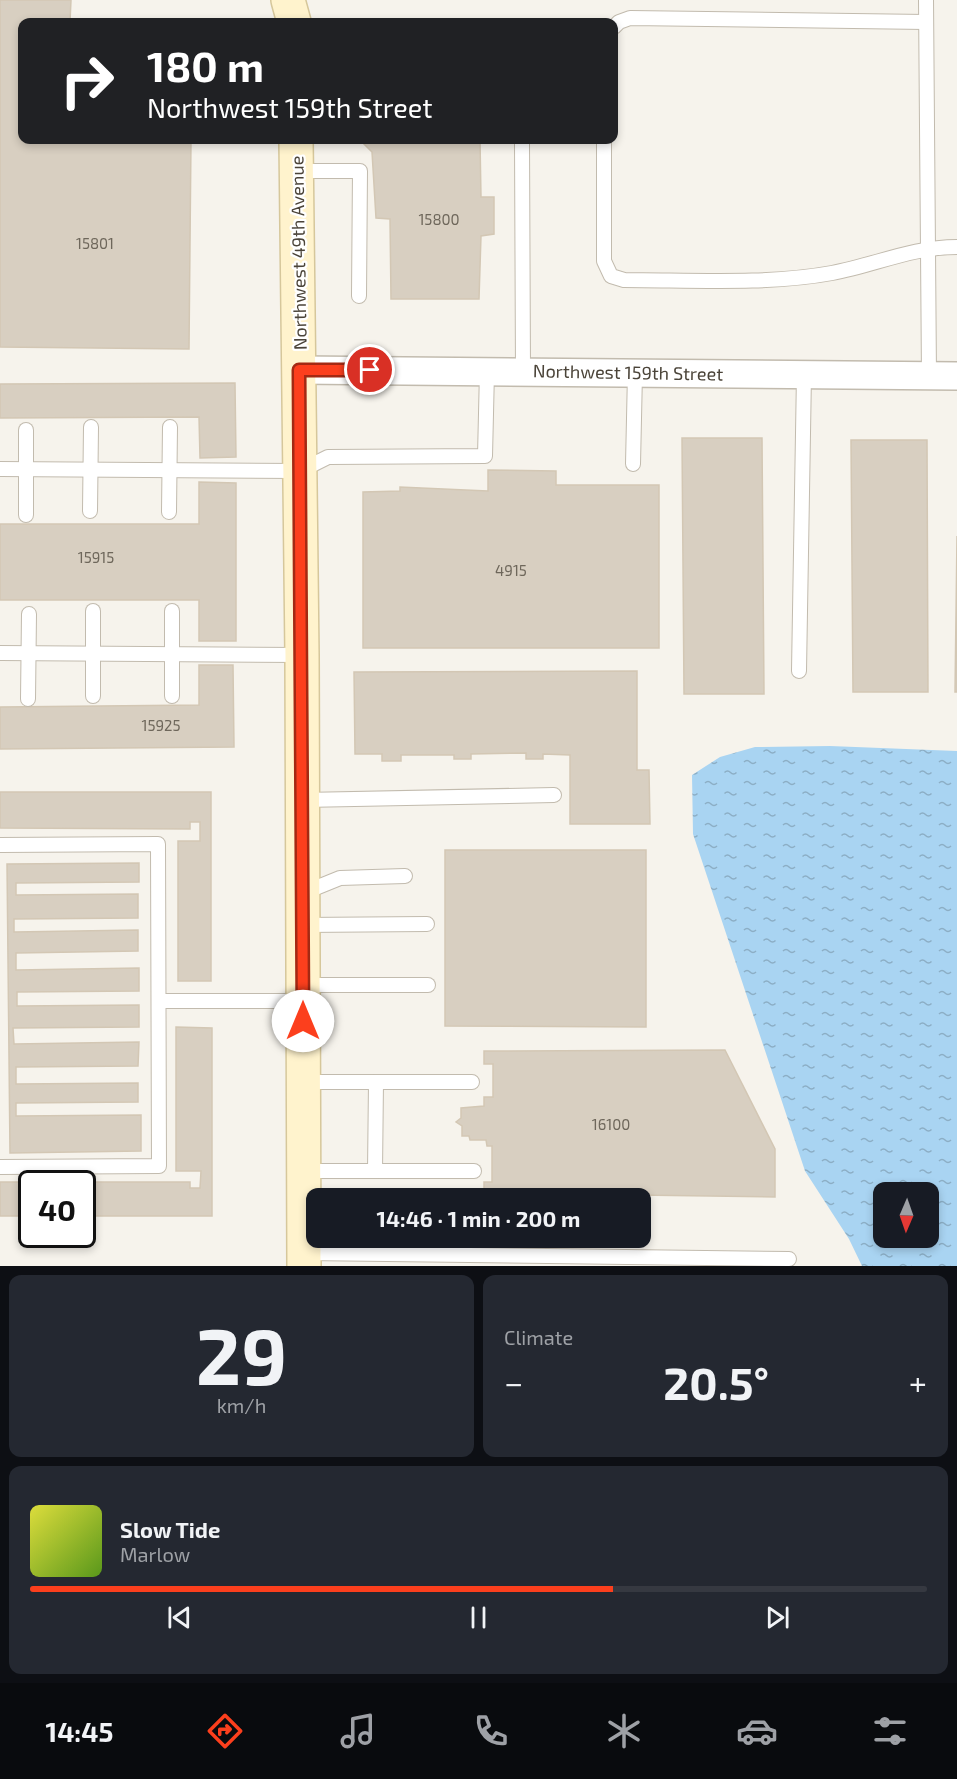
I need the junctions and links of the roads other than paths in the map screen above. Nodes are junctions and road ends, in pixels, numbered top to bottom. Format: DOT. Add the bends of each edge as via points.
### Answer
graph roads {
  1 [pos="288,0"];
  2 [pos="926,0"];
  3 [pos="293,18"];
  4 [pos="926,22"];
  5 [pos="618,23"];
  6 [pos="522,144"];
  7 [pos="604,144"];
  8 [pos="297,155"];
  9 [pos="957,246"];
  10 [pos="928,247"];
  11 [pos="359,296"];
  12 [pos="299,370"];
  13 [pos="487,371"];
  14 [pos="523,371"];
  15 [pos="635,372"];
  16 [pos="804,374"];
  17 [pos="929,375"];
  18 [pos="957,376"];
  19 [pos="91,427"];
  20 [pos="170,427"];
  21 [pos="26,430"];
  22 [pos="633,464"];
  23 [pos="0,469"];
  24 [pos="26,469"];
  25 [pos="91,469"];
  26 [pos="170,470"];
  27 [pos="300,471"];
  28 [pos="90,511"];
  29 [pos="169,512"];
  30 [pos="26,515"];
  31 [pos="93,611"];
  32 [pos="172,611"];
  33 [pos="29,614"];
  34 [pos="0,653"];
  35 [pos="28,653"];
  36 [pos="93,654"];
  37 [pos="172,654"];
  38 [pos="302,655"];
  39 [pos="799,671"];
  40 [pos="93,696"];
  41 [pos="172,696"];
  42 [pos="28,699"];
  43 [pos="554,795"];
  44 [pos="303,800"];
  45 [pos="0,844"];
  46 [pos="405,876"];
  47 [pos="303,909"];
  48 [pos="427,924"];
  49 [pos="428,985"];
  50 [pos="303,993"];
  51 [pos="159,1001"];
  52 [pos="303,1082"];
  53 [pos="376,1082"];
  54 [pos="472,1082"];
  55 [pos="0,1167"];
  56 [pos="304,1171"];
  57 [pos="375,1171"];
  58 [pos="474,1171"];
  59 [pos="789,1259"];
  60 [pos="304,1260"];
  1 -- 3 [label="street"];
  2 -- 4 [label="lane"];
  4 -- 5 [label="lane" via="630,18"];
  4 -- 10 [label="lane"];
  6 -- 14 [label="lane"];
  7 -- 10 [label="lane" via="604,261 611,276 624,280 794,278 832,273"];
  8 -- 11 [label="lane" via="360,171"];
  8 -- 12 [label="street, Northwest 49th Avenue"];
  9 -- 10 [label="lane"];
  10 -- 17 [label="lane"];
  12 -- 13 [label="street, Northwest 159th Street"];
  12 -- 27 [label="street, Northwest 49th Avenue"];
  13 -- 14 [label="street, Northwest 159th Street"];
  13 -- 27 [label="lane" via="485,456 328,457"];
  14 -- 15 [label="street, Northwest 159th Street"];
  15 -- 16 [label="street, Northwest 159th Street"];
  15 -- 22 [label="lane"];
  16 -- 17 [label="street, Northwest 159th Street"];
  16 -- 39 [label="lane"];
  17 -- 18 [label="street, Northwest 159th Street"];
  19 -- 25 [label="lane"];
  20 -- 26 [label="lane"];
  21 -- 24 [label="lane"];
  23 -- 24 [label="lane"];
  24 -- 25 [label="lane"];
  24 -- 30 [label="lane"];
  25 -- 26 [label="lane"];
  25 -- 28 [label="lane"];
  26 -- 27 [label="lane"];
  26 -- 29 [label="lane"];
  27 -- 38 [label="street, Northwest 49th Avenue"];
  31 -- 36 [label="lane"];
  32 -- 37 [label="lane"];
  33 -- 35 [label="lane"];
  34 -- 35 [label="lane"];
  35 -- 36 [label="lane"];
  35 -- 42 [label="lane"];
  36 -- 37 [label="lane"];
  36 -- 40 [label="lane"];
  37 -- 38 [label="lane"];
  37 -- 41 [label="lane"];
  38 -- 44 [label="street, Northwest 49th Avenue"];
  43 -- 44 [label="lane"];
  44 -- 47 [label="street, Northwest 49th Avenue"];
  45 -- 51 [label="lane" via="158,844"];
  46 -- 47 [label="lane" via="340,878"];
  47 -- 48 [label="lane"];
  47 -- 50 [label="street, Northwest 49th Avenue"];
  49 -- 50 [label="lane"];
  50 -- 51 [label="lane"];
  50 -- 52 [label="street, Northwest 49th Avenue"];
  51 -- 55 [label="lane" via="159,1166"];
  52 -- 53 [label="lane"];
  52 -- 56 [label="street, Northwest 49th Avenue"];
  53 -- 54 [label="lane"];
  53 -- 57 [label="lane"];
  56 -- 57 [label="lane"];
  56 -- 60 [label="street, Northwest 49th Avenue"];
  57 -- 58 [label="lane"];
  59 -- 60 [label="lane"];
}
